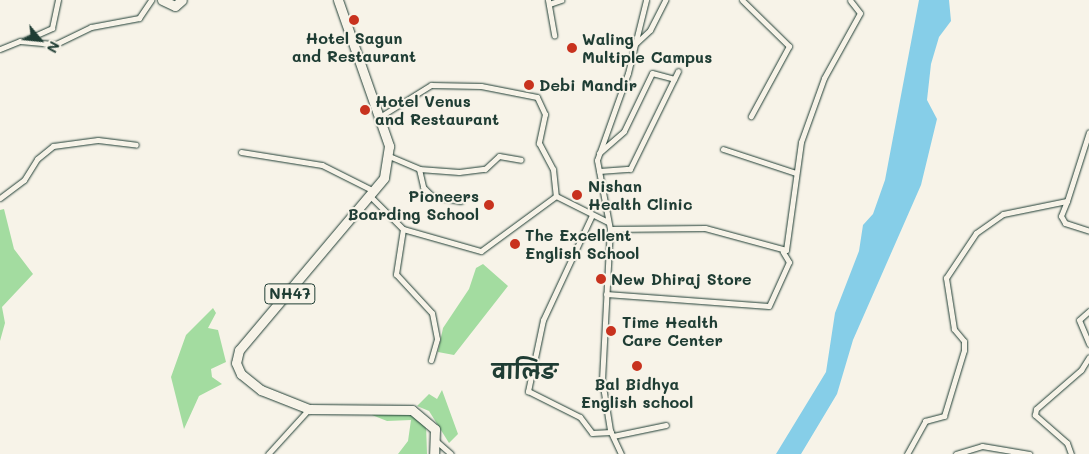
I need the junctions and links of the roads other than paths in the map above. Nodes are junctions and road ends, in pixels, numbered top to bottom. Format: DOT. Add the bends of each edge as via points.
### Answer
graph roads {
  1 [pos="58,0"];
  2 [pos="151,0"];
  3 [pos="162,0"];
  4 [pos="182,0"];
  5 [pos="338,0"];
  6 [pos="561,0"];
  7 [pos="646,0"];
  8 [pos="665,0"];
  9 [pos="742,0"];
  10 [pos="850,0"];
  11 [pos="548,2"];
  12 [pos="554,34"];
  13 [pos="23,41"];
  14 [pos="634,45"];
  15 [pos="0,49"];
  16 [pos="678,70"];
  17 [pos="674,79"];
  18 [pos="381,116"];
  19 [pos="751,116"];
  20 [pos="1089,132"];
  21 [pos="136,145"];
  22 [pos="723,149"];
  23 [pos="241,152"];
  24 [pos="598,153"];
  25 [pos="390,156"];
  26 [pos="521,160"];
  27 [pos="419,169"];
  28 [pos="599,170"];
  29 [pos="796,173"];
  30 [pos="374,195"];
  31 [pos="556,196"];
  32 [pos="0,198"];
  33 [pos="461,201"];
  34 [pos="1067,201"];
  35 [pos="592,215"];
  36 [pos="608,222"];
  37 [pos="403,229"];
  38 [pos="610,229"];
  39 [pos="1089,231"];
  40 [pos="782,252"];
  41 [pos="606,294"];
  42 [pos="1089,311"];
  43 [pos="1089,344"];
  44 [pos="1089,357"];
  45 [pos="431,360"];
  46 [pos="309,409"];
  47 [pos="666,425"];
  48 [pos="612,434"];
  49 [pos="435,440"];
  50 [pos="268,454"];
  51 [pos="434,454"];
  52 [pos="451,454"];
  53 [pos="622,454"];
  54 [pos="907,454"];
  55 [pos="956,454"];
  56 [pos="1030,454"];
  57 [pos="1071,454"];
  1 -- 13 [label="street" via="52,28"];
  2 -- 13 [label="street" via="139,18 91,27 56,44"];
  3 -- 4 [label="highway" via="175,6"];
  5 -- 18 [label="highway"];
  6 -- 11 [label="street"];
  7 -- 14 [label="street"];
  8 -- 14 [label="street" via="650,30"];
  9 -- 19 [label="street" via="789,46"];
  10 -- 29 [label="street" via="860,13 824,78 801,142"];
  11 -- 12 [label="street"];
  13 -- 15 [label="street"];
  14 -- 24 [label="street"];
  16 -- 17 [label="street"];
  17 -- 24 [label="street" via="650,75 624,131"];
  17 -- 28 [label="street" via="630,169"];
  18 -- 25 [label="highway"];
  18 -- 31 [label="street" via="431,85 481,86 537,97 545,114 539,143 553,169"];
  20 -- 34 [label="street"];
  21 -- 32 [label="street" via="98,140 53,146 37,159 24,180"];
  22 -- 29 [label="street"];
  23 -- 30 [label="street" via="322,165"];
  24 -- 28 [label="street"];
  25 -- 27 [label="street"];
  25 -- 30 [label="highway, NH47"];
  26 -- 27 [label="street" via="499,156 485,168 459,172"];
  27 -- 33 [label="street" via="423,187 432,196"];
  28 -- 36 [label="street"];
  29 -- 40 [label="street" via="791,230"];
  30 -- 37 [label="street"];
  30 -- 46 [label="highway, NH47" via="239,350 236,363 254,385"];
  31 -- 35 [label="street" via="569,198"];
  31 -- 37 [label="street" via="484,251"];
  34 -- 39 [label="street" via="1061,216 1065,223"];
  34 -- 54 [label="street" via="1002,214 976,233 946,278 954,329 964,341 964,350 944,416 924,421"];
  35 -- 36 [label="street"];
  35 -- 48 [label="street" via="543,320 528,392 580,417 592,433"];
  36 -- 38 [label="street"];
  37 -- 45 [label="street" via="396,274 434,318 438,339"];
  38 -- 40 [label="street" via="705,228"];
  38 -- 41 [label="street"];
  40 -- 41 [label="street" via="789,262 769,306"];
  41 -- 48 [label="street" via="602,380"];
  42 -- 43 [label="street" via="1078,320"];
  44 -- 57 [label="street" via="1081,370 1036,409 1035,415 1067,443"];
  46 -- 49 [label="highway, NH47" via="342,412 401,406 427,419"];
  46 -- 50 [label="street"];
  47 -- 48 [label="street"];
  48 -- 53 [label="street"];
  49 -- 51 [label="highway, NH47"];
  49 -- 52 [label="street"];
  55 -- 56 [label="street" via="982,446"];
}
